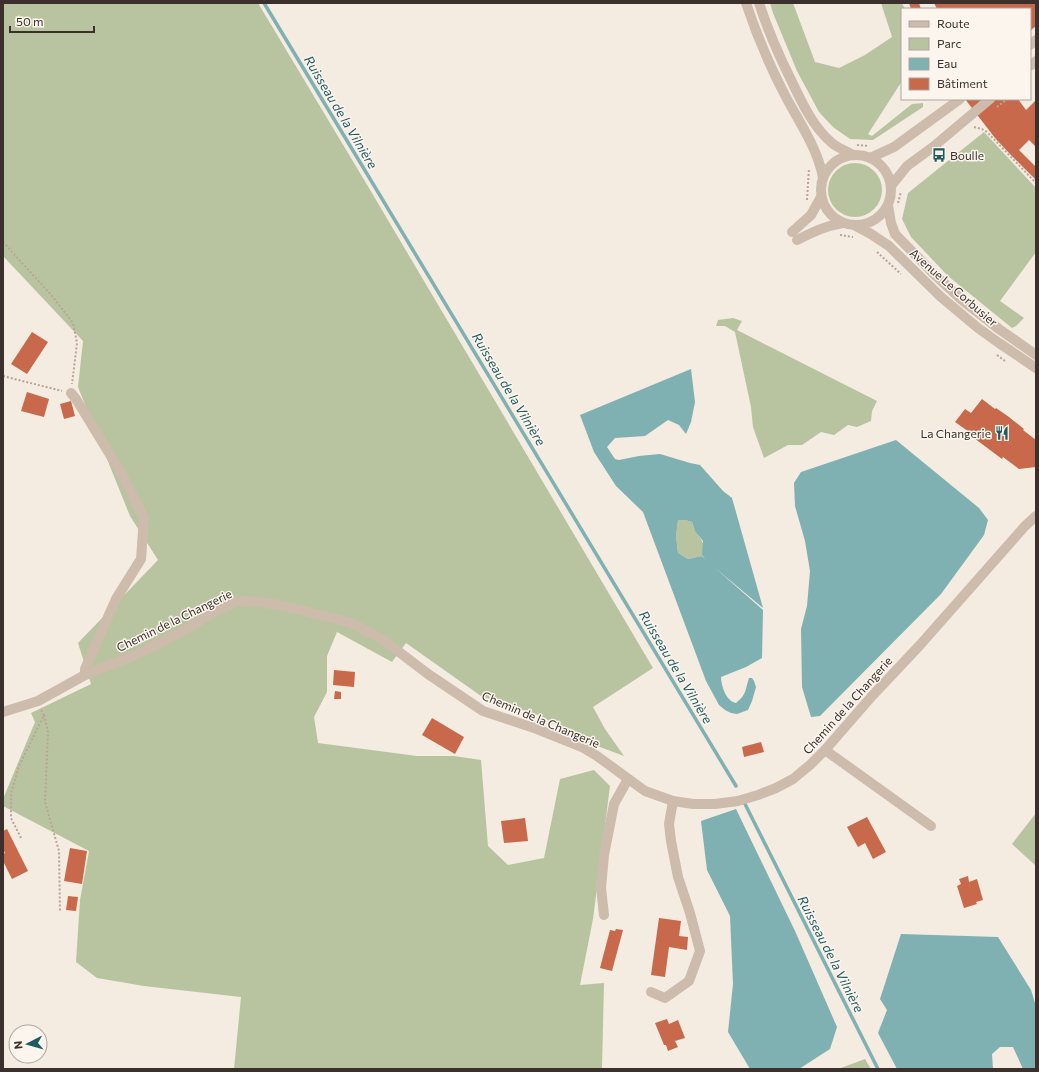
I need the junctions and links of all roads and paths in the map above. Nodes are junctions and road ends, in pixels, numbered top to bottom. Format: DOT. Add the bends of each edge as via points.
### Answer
graph roads {
  1 [pos="746,3"];
  2 [pos="759,3"];
  3 [pos="959,100"];
  4 [pos="989,100"];
  5 [pos="974,127"];
  6 [pos="872,146"];
  7 [pos="854,150"];
  8 [pos="870,158"];
  9 [pos="823,177"];
  10 [pos="1036,183"];
  11 [pos="891,186"];
  12 [pos="901,191"];
  13 [pos="821,197"];
  14 [pos="893,204"];
  15 [pos="843,223"];
  16 [pos="856,226"];
  17 [pos="3,242"];
  18 [pos="1036,355"];
  19 [pos="1036,368"];
  20 [pos="3,376"];
  21 [pos="71,393"];
  22 [pos="1036,516"];
  23 [pos="85,675"];
  24 [pos="38,701"];
  25 [pos="3,712"];
  26 [pos="44,715"];
  27 [pos="825,750"];
  28 [pos="628,779"];
  29 [pos="673,801"];
  30 [pos="931,826"];
  31 [pos="21,838"];
  32 [pos="60,911"];
  33 [pos="604,915"];
  34 [pos="651,992"];
  1 -- 9 [label="street" via="774,72 813,146"];
  2 -- 7 [label="street" via="778,52 805,108 829,141 837,147"];
  3 -- 8 [label="street" via="894,147"];
  4 -- 11 [label="street" via="908,166"];
  5 -- 10 [label="path" via="987,132"];
  6 -- 7 [label="path"];
  7 -- 8 [label="street"];
  7 -- 9 [label="street" via="829,167"];
  8 -- 11 [label="street" via="884,169"];
  9 -- 13 [label="street"];
  11 -- 14 [label="street"];
  12 -- 14 [label="path"];
  13 -- 15 [label="street" via="828,213"];
  13 -- 15 [label="street" via="811,215 794,236"];
  14 -- 16 [label="street" via="877,219"];
  14 -- 18 [label="street, Avenue Le Corbusier" via="891,223 895,234 962,300"];
  15 -- 16 [label="street"];
  16 -- 19 [label="street, Avenue Le Corbusier" via="889,246 941,297 978,328"];
  17 -- 21 [label="path" via="73,323 77,343"];
  20 -- 21 [label="path"];
  21 -- 23 [label="street" via="120,471 144,518 141,559 116,599 85,669"];
  22 -- 27 [label="street, Chemin de la Changerie"];
  23 -- 24 [label="street, Chemin de la Changerie"];
  23 -- 28 [label="street, Chemin de la Changerie" via="140,653 238,601 284,606 349,622 382,638 428,674 483,711 537,729 582,748"];
  24 -- 25 [label="street, Chemin de la Changerie"];
  24 -- 26 [label="path"];
  26 -- 31 [label="path" via="20,766 12,794 11,818"];
  26 -- 32 [label="path" via="48,732 46,802 59,852"];
  27 -- 29 [label="street, Chemin de la Changerie" via="810,766 793,778 758,795 715,804"];
  27 -- 30 [label="street"];
  28 -- 29 [label="street, Chemin de la Changerie" via="645,790"];
  28 -- 33 [label="street" via="614,804 604,855 601,888"];
  29 -- 34 [label="street" via="671,841 678,877 700,951 689,981 665,998"];
}
